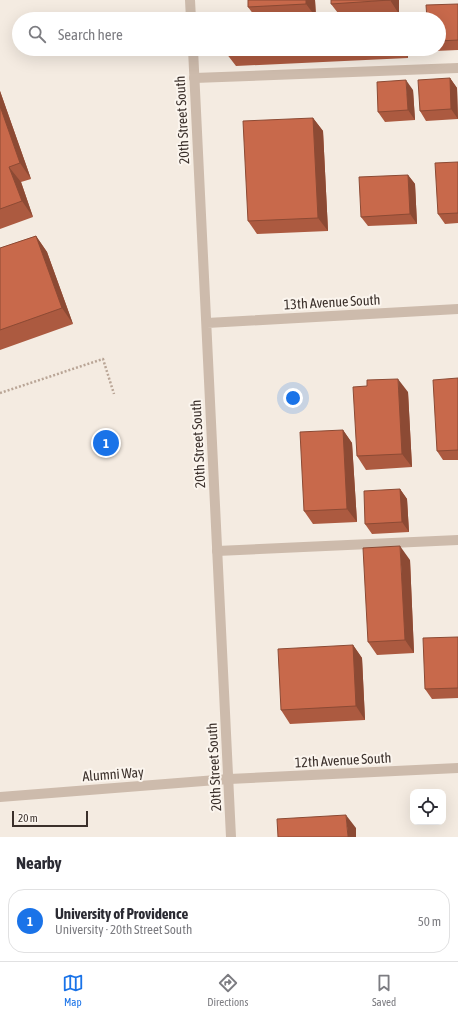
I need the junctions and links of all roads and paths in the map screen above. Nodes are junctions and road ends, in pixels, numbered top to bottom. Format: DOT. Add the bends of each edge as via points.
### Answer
graph roads {
  1 [pos="190,0"];
  2 [pos="191,12"];
  3 [pos="193,56"];
  4 [pos="458,68"];
  5 [pos="194,78"];
  6 [pos="458,309"];
  7 [pos="206,323"];
  8 [pos="0,393"];
  9 [pos="114,394"];
  10 [pos="458,540"];
  11 [pos="217,550"];
  12 [pos="458,768"];
  13 [pos="229,779"];
  14 [pos="0,797"];
  15 [pos="231,837"];
  1 -- 2 [label="street"];
  3 -- 5 [label="street, 20th Street South"];
  4 -- 5 [label="street"];
  5 -- 7 [label="street, 20th Street South"];
  6 -- 7 [label="street, 13th Avenue South"];
  7 -- 11 [label="street, 20th Street South"];
  8 -- 9 [label="path" via="103,359"];
  10 -- 11 [label="street"];
  11 -- 13 [label="street, 20th Street South"];
  12 -- 13 [label="street, 12th Avenue South"];
  13 -- 14 [label="street, Alumni Way"];
  13 -- 15 [label="street, 20th Street South"];
}
